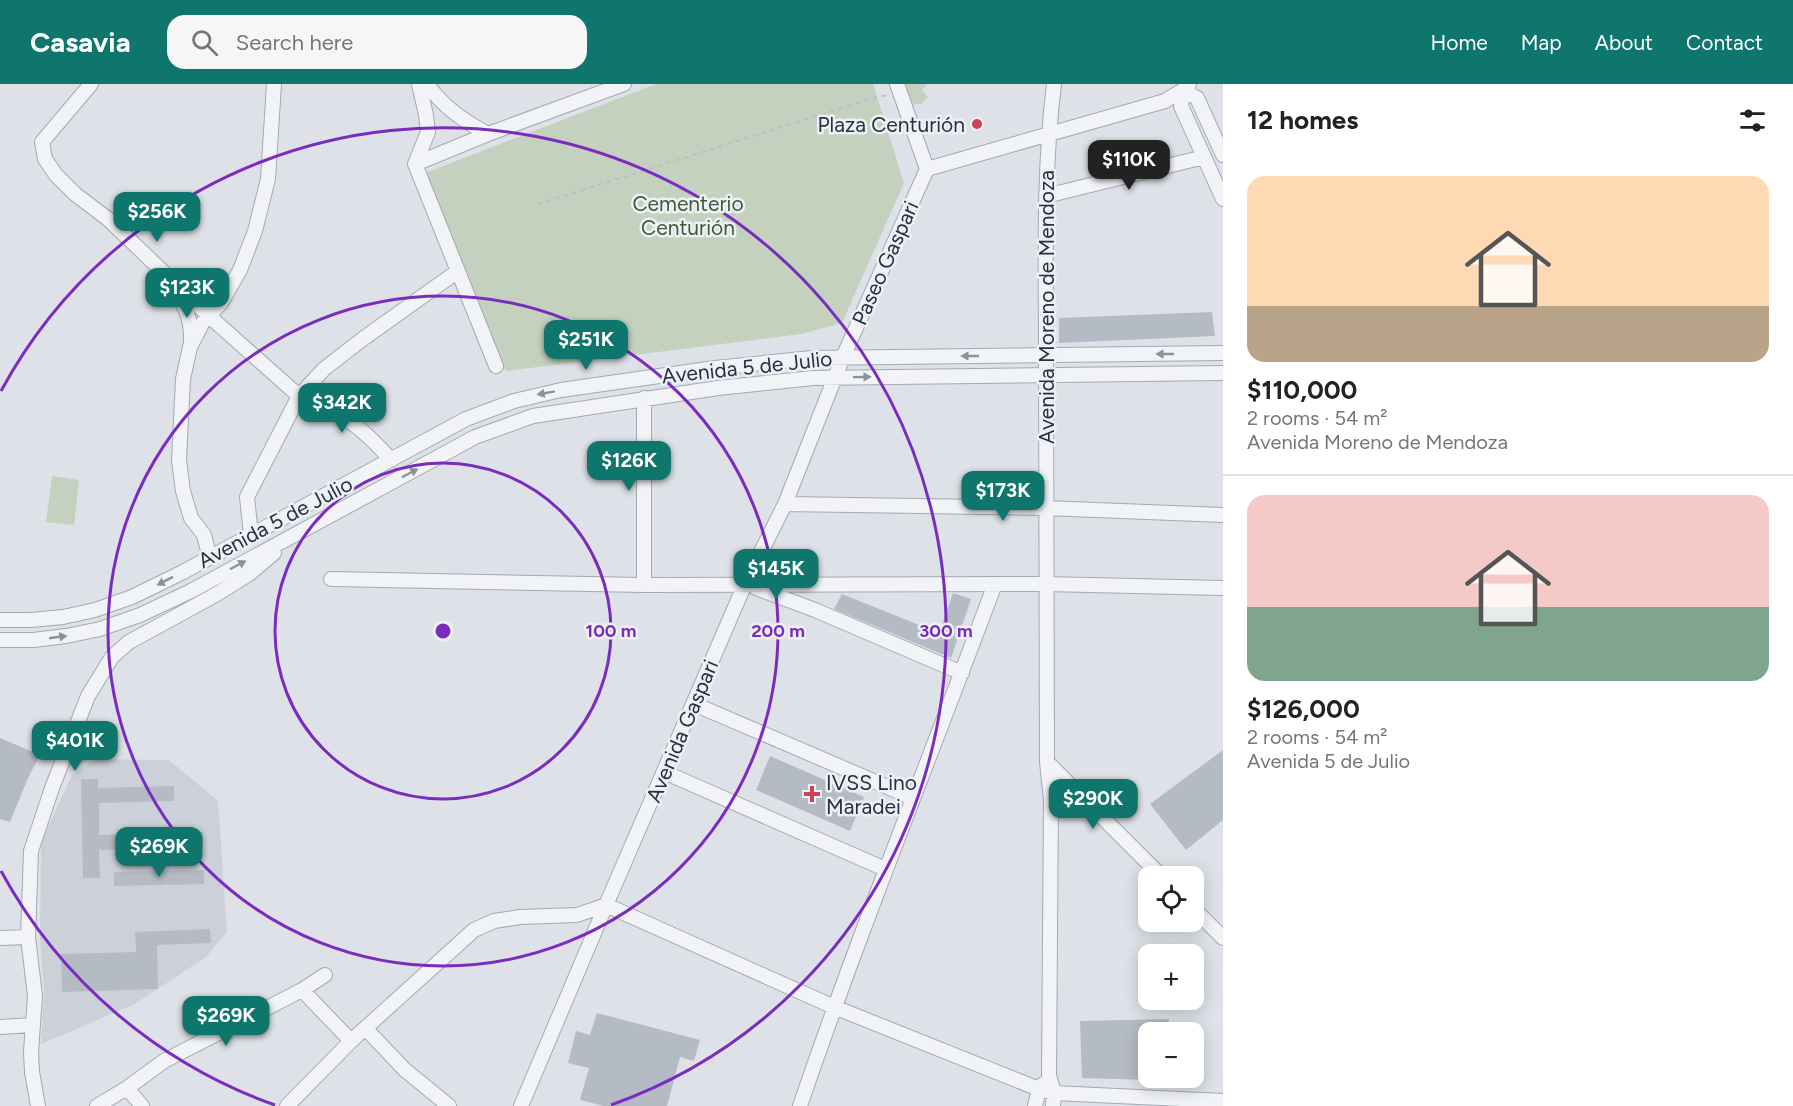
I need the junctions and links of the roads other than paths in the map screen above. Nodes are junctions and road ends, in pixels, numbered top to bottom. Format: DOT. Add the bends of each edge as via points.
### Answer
graph roads {
  1 [pos="91,84"];
  2 [pos="274,84"];
  3 [pos="419,84"];
  4 [pos="427,84"];
  5 [pos="624,84"];
  6 [pos="1054,84"];
  7 [pos="1184,86"];
  8 [pos="898,89"];
  9 [pos="488,134"];
  10 [pos="1048,134"];
  11 [pos="1223,155"];
  12 [pos="1204,157"];
  13 [pos="415,164"];
  14 [pos="927,169"];
  15 [pos="1046,196"];
  16 [pos="1223,199"];
  17 [pos="159,266"];
  18 [pos="458,271"];
  19 [pos="209,316"];
  20 [pos="190,347"];
  21 [pos="1223,353"];
  22 [pos="1046,355"];
  23 [pos="843,357"];
  24 [pos="496,366"];
  25 [pos="1223,373"];
  26 [pos="1045,375"];
  27 [pos="836,378"];
  28 [pos="300,397"];
  29 [pos="644,398"];
  30 [pos="391,460"];
  31 [pos="785,504"];
  32 [pos="1045,508"];
  33 [pos="1223,515"];
  34 [pos="298,533"];
  35 [pos="251,535"];
  36 [pos="210,558"];
  37 [pos="331,579"];
  38 [pos="745,584"];
  39 [pos="995,584"];
  40 [pos="1045,584"];
  41 [pos="644,585"];
  42 [pos="1223,588"];
  43 [pos="0,620"];
  44 [pos="0,640"];
  45 [pos="962,672"];
  46 [pos="694,704"];
  47 [pos="1047,762"];
  48 [pos="664,772"];
  49 [pos="913,798"];
  50 [pos="1151,866"];
  51 [pos="885,869"];
  52 [pos="606,905"];
  53 [pos="1204,919"];
  54 [pos="28,937"];
  55 [pos="0,938"];
  56 [pos="1223,938"];
  57 [pos="325,975"];
  58 [pos="302,990"];
  59 [pos="834,1007"];
  60 [pos="33,1025"];
  61 [pos="0,1027"];
  62 [pos="366,1029"];
  63 [pos="351,1041"];
  64 [pos="1049,1075"];
  65 [pos="127,1088"];
  66 [pos="1039,1089"];
  67 [pos="1053,1099"];
  68 [pos="1223,1101"];
  69 [pos="38,1106"];
  70 [pos="97,1106"];
  71 [pos="141,1106"];
  72 [pos="287,1106"];
  73 [pos="449,1106"];
  74 [pos="521,1106"];
  75 [pos="800,1106"];
  76 [pos="1035,1106"];
  1 -- 17 [label="street" via="42,142 45,159 75,194"];
  2 -- 19 [label="street" via="267,179 255,231 240,270"];
  3 -- 13 [label="street" via="428,132"];
  4 -- 9 [label="street" via="459,118"];
  5 -- 9 [label="street"];
  6 -- 10 [label="street, Avenida Moreno de Mendoza"];
  7 -- 10 [label="street" via="1165,101"];
  7 -- 11 [label="street" via="1197,98"];
  7 -- 12 [label="street" via="1181,106"];
  8 -- 14 [label="street"];
  9 -- 13 [label="street"];
  10 -- 14 [label="street"];
  10 -- 15 [label="street, Avenida Moreno de Mendoza"];
  12 -- 15 [label="street"];
  12 -- 16 [label="street"];
  13 -- 18 [label="street"];
  14 -- 23 [label="street, Paseo Gaspari"];
  15 -- 22 [label="street, Avenida Moreno de Mendoza"];
  17 -- 19 [label="street"];
  17 -- 20 [label="street" via="186,309 191,326"];
  18 -- 24 [label="street"];
  18 -- 28 [label="street" via="324,369"];
  19 -- 20 [label="street"];
  19 -- 28 [label="street"];
  20 -- 36 [label="street" via="183,379 179,460 191,518 204,535"];
  21 -- 22 [label="street, Avenida 5 de Julio, one-way"];
  22 -- 23 [label="street, Avenida 5 de Julio, one-way"];
  22 -- 26 [label="street, Avenida Moreno de Mendoza"];
  23 -- 27 [label="street, Avenida Gaspari"];
  23 -- 30 [label="street, Avenida 5 de Julio, one-way" via="750,363 528,396 466,419"];
  25 -- 26 [label="street, Avenida 5 de Julio"];
  27 -- 26 [label="street, Avenida 5 de Julio, one-way"];
  26 -- 32 [label="street, Avenida Moreno de Mendoza"];
  27 -- 29 [label="street, Avenida 5 de Julio" via="771,381"];
  27 -- 31 [label="street, Avenida Gaspari"];
  28 -- 30 [label="street" via="352,422"];
  28 -- 35 [label="street" via="247,497"];
  34 -- 29 [label="street, Avenida 5 de Julio, one-way" via="475,437 503,426 547,413"];
  29 -- 41 [label="street"];
  30 -- 35 [label="street, Avenida 5 de Julio"];
  31 -- 32 [label="street"];
  31 -- 38 [label="street, Avenida Gaspari"];
  32 -- 33 [label="street"];
  32 -- 40 [label="street, Avenida Moreno de Mendoza"];
  44 -- 34 [label="street, Avenida 5 de Julio, one-way" via="66,636 119,623 172,600"];
  34 -- 54 [label="street" via="249,574 129,642 112,657 88,696 31,852"];
  35 -- 36 [label="street, Avenida 5 de Julio"];
  36 -- 43 [label="street, Avenida 5 de Julio, one-way" via="132,597 95,610 47,619"];
  37 -- 41 [label="street"];
  38 -- 39 [label="street"];
  38 -- 41 [label="street"];
  38 -- 45 [label="street"];
  38 -- 46 [label="street, Avenida Gaspari"];
  39 -- 40 [label="street"];
  39 -- 45 [label="street"];
  40 -- 42 [label="street"];
  40 -- 47 [label="street, Avenida Moreno de Mendoza"];
  45 -- 49 [label="street"];
  46 -- 48 [label="street, Avenida Gaspari"];
  46 -- 49 [label="street"];
  47 -- 50 [label="street"];
  47 -- 64 [label="street, Avenida Moreno de Mendoza" via="1051,800"];
  48 -- 51 [label="street"];
  48 -- 52 [label="street, Avenida Gaspari"];
  49 -- 51 [label="street"];
  51 -- 59 [label="street"];
  52 -- 59 [label="street"];
  52 -- 62 [label="street" via="577,915 520,916 474,930"];
  52 -- 74 [label="street, Avenida Gaspari"];
  53 -- 56 [label="street"];
  54 -- 55 [label="street"];
  54 -- 60 [label="street" via="35,996"];
  57 -- 58 [label="street"];
  58 -- 63 [label="street"];
  58 -- 65 [label="street" via="164,1061"];
  59 -- 66 [label="street"];
  59 -- 75 [label="street"];
  60 -- 61 [label="street"];
  60 -- 69 [label="street" via="32,1072"];
  62 -- 63 [label="street"];
  62 -- 73 [label="street" via="405,1070"];
  63 -- 72 [label="street"];
  64 -- 66 [label="street"];
  64 -- 67 [label="street, Avenida Moreno de Mendoza"];
  65 -- 70 [label="street"];
  65 -- 71 [label="street"];
  66 -- 67 [label="street"];
  66 -- 76 [label="street"];
  67 -- 68 [label="street"];
}
